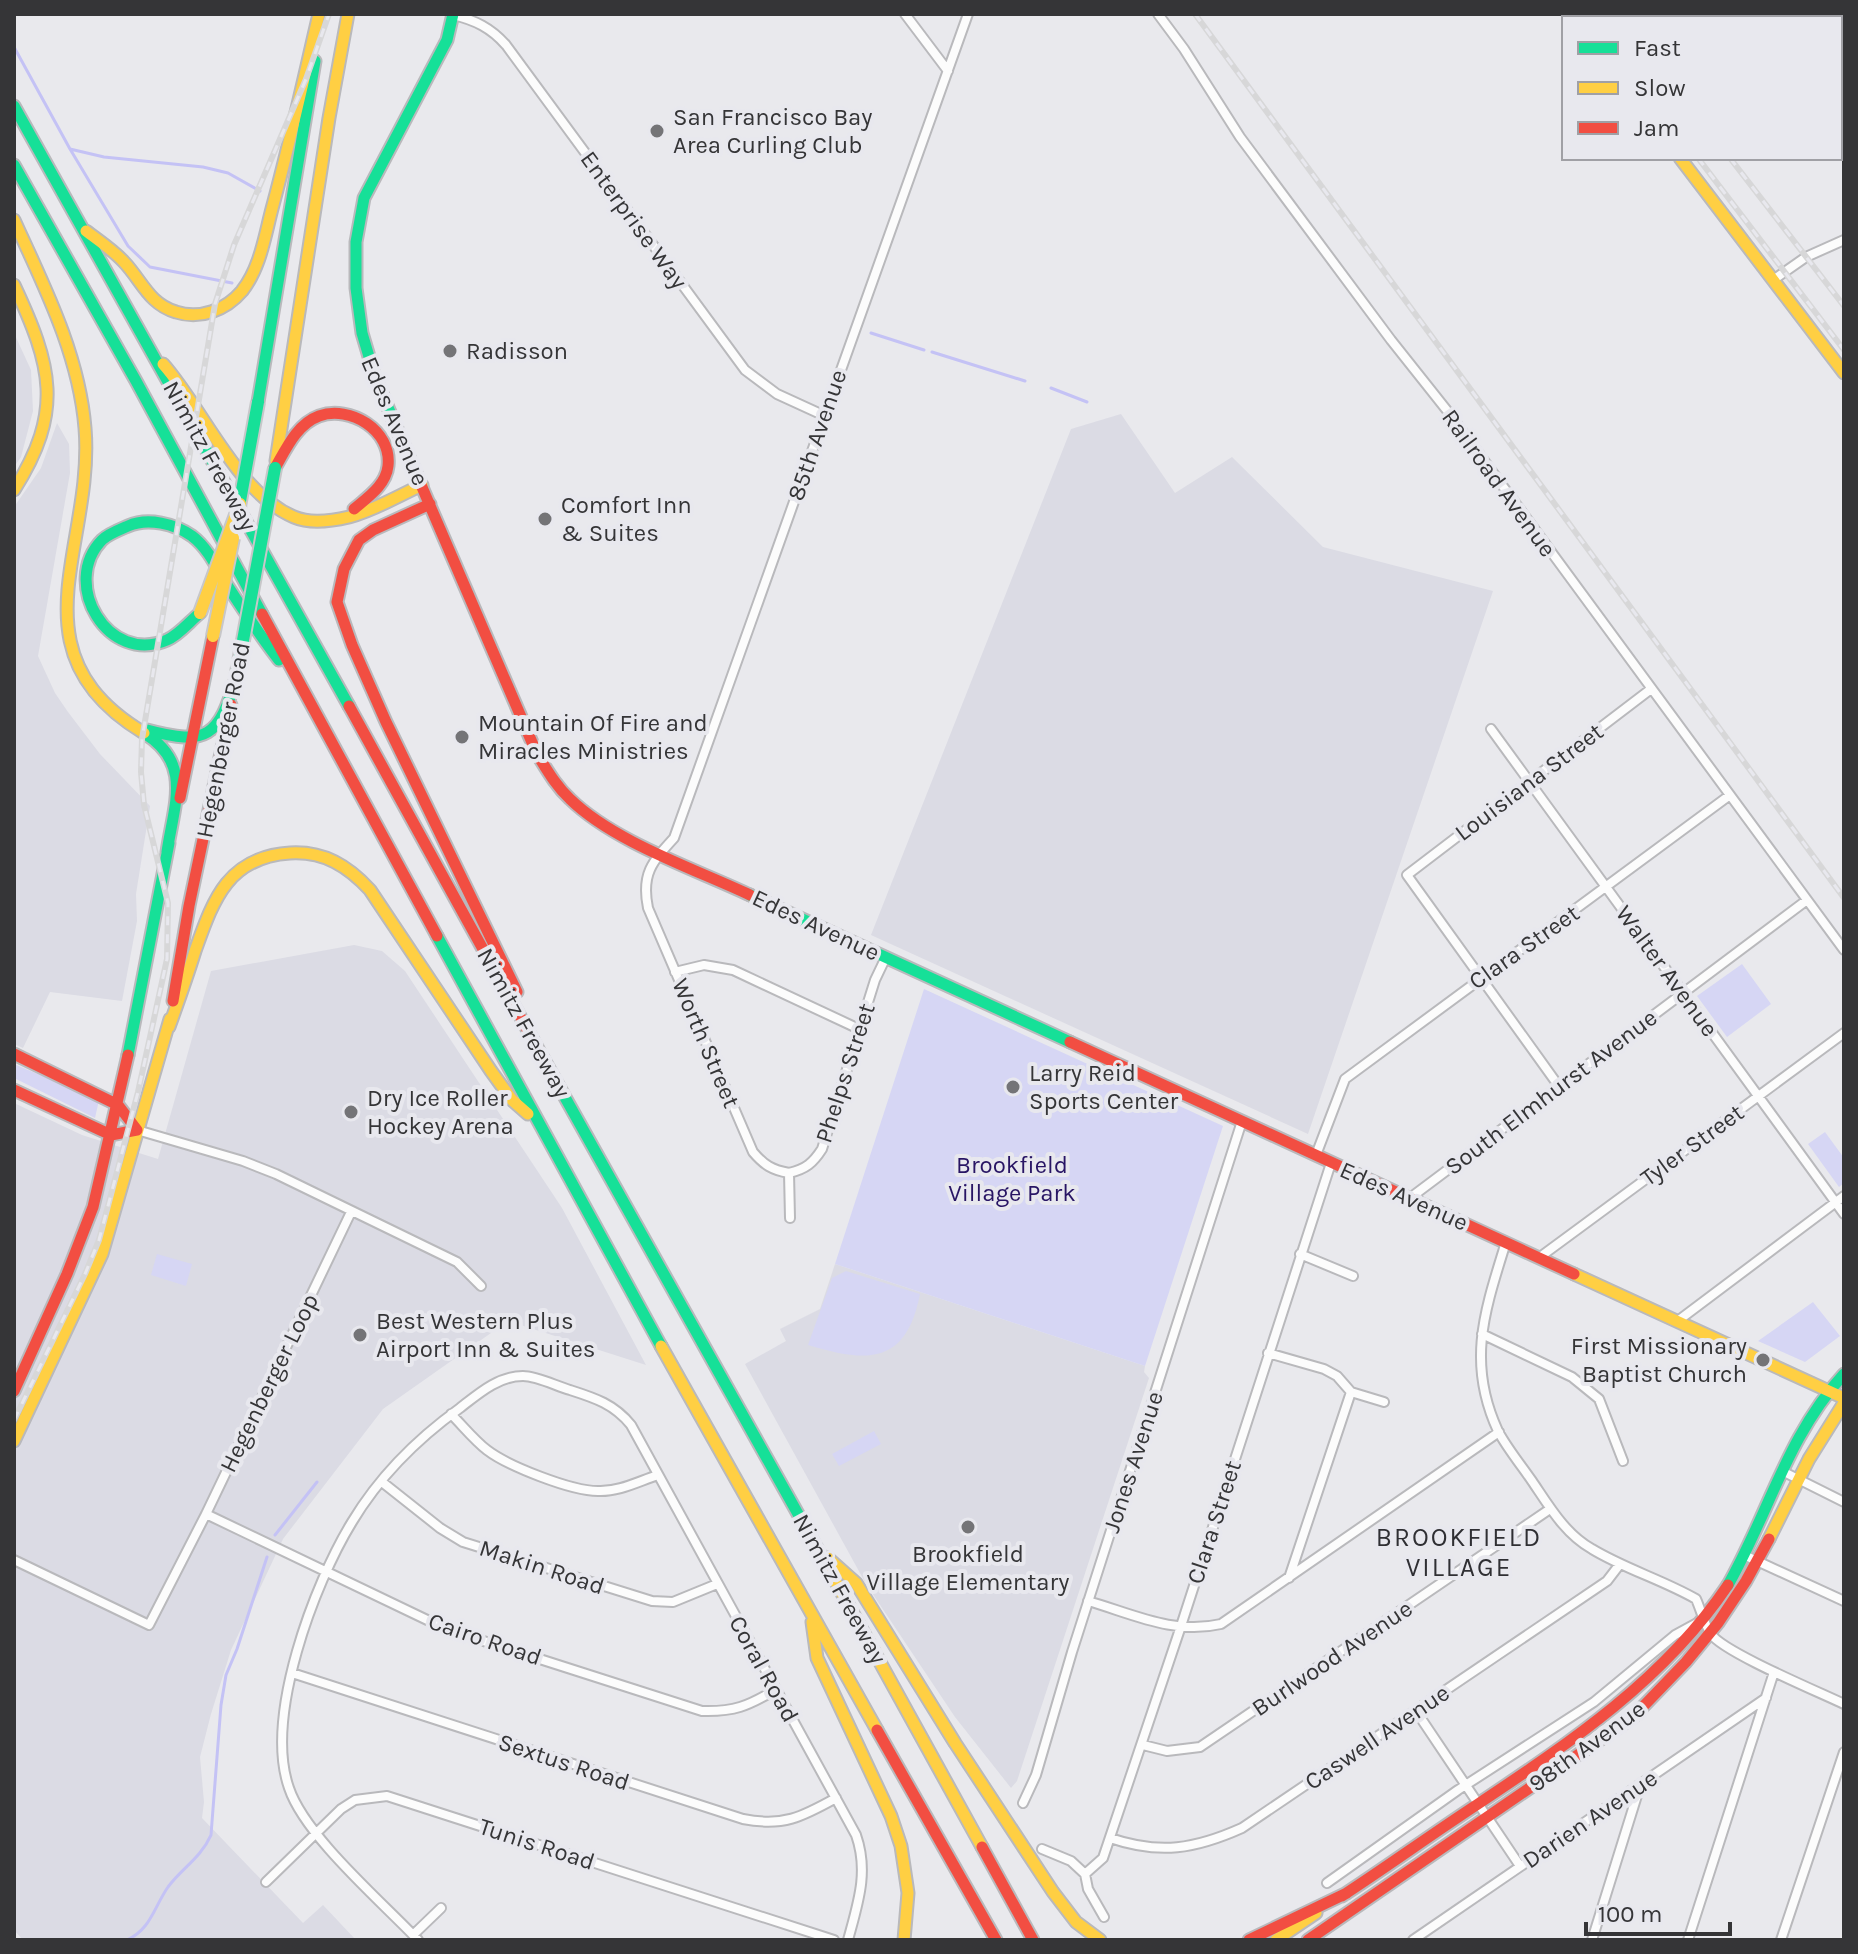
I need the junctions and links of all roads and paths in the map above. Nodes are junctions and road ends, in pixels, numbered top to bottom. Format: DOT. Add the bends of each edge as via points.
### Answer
graph roads {
  1 [pos="321,14"];
  2 [pos="348,14"];
  3 [pos="453,14"];
  4 [pos="905,14"];
  5 [pos="968,14"];
  6 [pos="1158,14"];
  7 [pos="948,71"];
  8 [pos="14,106"];
  9 [pos="1682,160"];
  10 [pos="14,165"];
  11 [pos="14,220"];
  12 [pos="80,225"];
  13 [pos="1844,240"];
  14 [pos="1773,280"];
  15 [pos="14,285"];
  16 [pos="151,353"];
  17 [pos="1844,373"];
  18 [pos="825,416"];
  19 [pos="275,468"];
  20 [pos="422,485"];
  21 [pos="14,490"];
  22 [pos="240,504"];
  23 [pos="430,504"];
  24 [pos="328,521"];
  25 [pos="236,678"];
  26 [pos="299,685"];
  27 [pos="1651,689"];
  28 [pos="125,720"];
  29 [pos="1491,729"];
  30 [pos="193,738"];
  31 [pos="1529,782"];
  32 [pos="1730,795"];
  33 [pos="167,852"];
  34 [pos="661,853"];
  35 [pos="1607,888"];
  36 [pos="1807,900"];
  37 [pos="1844,950"];
  38 [pos="886,957"];
  39 [pos="675,972"];
  40 [pos="1480,978"];
  41 [pos="1684,994"];
  42 [pos="169,1027"];
  43 [pos="859,1029"];
  44 [pos="1844,1033"];
  45 [pos="14,1054"];
  46 [pos="1558,1085"];
  47 [pos="14,1090"];
  48 [pos="1759,1097"];
  49 [pos="118,1105"];
  50 [pos="535,1119"];
  51 [pos="1242,1121"];
  52 [pos="137,1130"];
  53 [pos="111,1135"];
  54 [pos="592,1147"];
  55 [pos="1316,1155"];
  56 [pos="1331,1163"];
  57 [pos="789,1173"];
  58 [pos="1844,1196"];
  59 [pos="1410,1198"];
  60 [pos="1835,1202"];
  61 [pos="351,1212"];
  62 [pos="1844,1214"];
  63 [pos="790,1218"];
  64 [pos="1506,1242"];
  65 [pos="1300,1254"];
  66 [pos="1540,1257"];
  67 [pos="1353,1276"];
  68 [pos="481,1286"];
  69 [pos="1679,1320"];
  70 [pos="1482,1334"];
  71 [pos="1268,1353"];
  72 [pos="1844,1374"];
  73 [pos="1828,1390"];
  74 [pos="14,1391"];
  75 [pos="1351,1392"];
  76 [pos="1844,1400"];
  77 [pos="1384,1402"];
  78 [pos="451,1414"];
  79 [pos="1499,1432"];
  80 [pos="14,1441"];
  81 [pos="1623,1461"];
  82 [pos="1782,1471"];
  83 [pos="658,1475"];
  84 [pos="1798,1480"];
  85 [pos="382,1482"];
  86 [pos="1844,1502"];
  87 [pos="1550,1509"];
  88 [pos="206,1514"];
  89 [pos="819,1551"];
  90 [pos="1744,1555"];
  91 [pos="14,1560"];
  92 [pos="1758,1561"];
  93 [pos="1620,1564"];
  94 [pos="326,1573"];
  95 [pos="1289,1579"];
  96 [pos="717,1584"];
  97 [pos="1088,1601"];
  98 [pos="1844,1601"];
  99 [pos="810,1614"];
  100 [pos="1705,1618"];
  101 [pos="1180,1629"];
  102 [pos="1711,1634"];
  103 [pos="1774,1672"];
  104 [pos="292,1673"];
  105 [pos="775,1690"];
  106 [pos="1766,1698"];
  107 [pos="1844,1704"];
  108 [pos="1416,1711"];
  109 [pos="1143,1745"];
  110 [pos="1844,1752"];
  111 [pos="1466,1785"];
  112 [pos="1640,1786"];
  113 [pos="836,1798"];
  114 [pos="1023,1803"];
  115 [pos="1478,1803"];
  116 [pos="1489,1818"];
  117 [pos="315,1833"];
  118 [pos="1110,1838"];
  119 [pos="1042,1849"];
  120 [pos="1520,1866"];
  121 [pos="1085,1874"];
  122 [pos="266,1882"];
  123 [pos="1327,1883"];
  124 [pos="1347,1893"];
  125 [pos="441,1908"];
  126 [pos="1104,1917"];
  127 [pos="415,1938"];
  128 [pos="834,1940"];
  129 [pos="848,1940"];
  130 [pos="904,1940"];
  131 [pos="996,1940"];
  132 [pos="1033,1940"];
  133 [pos="1100,1940"];
  134 [pos="1249,1940"];
  135 [pos="1276,1940"];
  136 [pos="1308,1940"];
  137 [pos="1413,1940"];
  138 [pos="1592,1940"];
  139 [pos="1688,1940"];
  140 [pos="1781,1940"];
  1 -- 12 [label="main road" via="258,260 240,295 206,314 171,312"];
  1 -- 22 [label="main road, Hegenberger Road, bridge"];
  2 -- 19 [label="main road, Hegenberger Road"];
  3 -- 18 [label="street, Enterprise Way" via="483,25 506,45 745,370 777,394"];
  3 -- 20 [label="main road, Edes Avenue" via="447,40 369,185 356,261 355,291 365,349"];
  4 -- 7 [label="street"];
  5 -- 7 [label="street, 85th Avenue"];
  6 -- 27 [label="street, Railroad Avenue" via="1240,137"];
  7 -- 18 [label="street, 85th Avenue"];
  8 -- 12 [label="main road, Nimitz Freeway"];
  9 -- 14 [label="main road"];
  10 -- 26 [label="main road, Nimitz Freeway"];
  11 -- 28 [label="main road" via="66,336 85,414 86,465 66,589 67,631 84,679"];
  12 -- 16 [label="main road, Nimitz Freeway"];
  13 -- 14 [label="street"];
  14 -- 17 [label="main road"];
  15 -- 21 [label="main road" via="40,341 49,392 39,444"];
  16 -- 24 [label="main road" via="178,378 259,492 293,517"];
  16 -- 54 [label="main road, Nimitz Freeway"];
  18 -- 34 [label="street, 85th Avenue" via="674,838"];
  19 -- 24 [label="main road" via="297,432 320,417 349,414 376,429 388,458 380,489 357,508"];
  19 -- 25 [label="main road, Hegenberger Road, bridge"];
  20 -- 23 [label="main road, Edes Avenue"];
  20 -- 24 [label="main road" via="367,511"];
  22 -- 26 [label="main road, bridge" via="200,613 167,642 152,647 119,640 104,630 88,603 86,574 97,546 122,526 158,522 176,527 193,536 215,564 263,641"];
  22 -- 30 [label="main road, Hegenberger Road, bridge"];
  23 -- 34 [label="main road, Edes Avenue" via="550,778 586,815"];
  23 -- 54 [label="main road" via="359,540 344,569 337,602 386,722"];
  25 -- 30 [label="main road" via="227,713 209,733"];
  25 -- 42 [label="main road, Hegenberger Road"];
  26 -- 50 [label="main road, Nimitz Freeway"];
  27 -- 31 [label="street, Louisiana Street"];
  27 -- 32 [label="street, Railroad Avenue"];
  28 -- 30 [label="main road" via="161,734"];
  28 -- 33 [label="main road" via="157,742 173,761"];
  29 -- 31 [label="street, Walter Avenue"];
  30 -- 33 [label="main road, Hegenberger Road"];
  31 -- 35 [label="street, Walter Avenue"];
  31 -- 40 [label="street, Louisiana Street" via="1407,875"];
  32 -- 35 [label="street, Clara Street"];
  32 -- 36 [label="street, Railroad Avenue"];
  33 -- 49 [label="main road, Hegenberger Road"];
  34 -- 38 [label="main road, Edes Avenue"];
  34 -- 39 [label="street, Worth Street" via="650,864 645,896"];
  35 -- 40 [label="street, Clara Street"];
  35 -- 41 [label="street, Walter Avenue"];
  36 -- 37 [label="street, Railroad Avenue"];
  36 -- 41 [label="street, South Elmhurst Avenue"];
  38 -- 43 [label="street, Phelps Street"];
  38 -- 51 [label="main road, Edes Avenue"];
  39 -- 43 [label="street" via="704,965 733,970"];
  39 -- 57 [label="street, Worth Street" via="753,1152 774,1171"];
  40 -- 46 [label="street"];
  40 -- 55 [label="street, Clara Street" via="1345,1079"];
  41 -- 46 [label="street, South Elmhurst Avenue"];
  41 -- 48 [label="street, Walter Avenue"];
  42 -- 50 [label="main road" via="211,907 234,875 252,862 279,854 328,857 370,890 505,1091"];
  42 -- 52 [label="main road, Hegenberger Road"];
  43 -- 57 [label="street, Phelps Street" via="822,1149 802,1170"];
  44 -- 48 [label="street, Tyler Street"];
  45 -- 49 [label="main road"];
  46 -- 59 [label="street, South Elmhurst Avenue"];
  47 -- 53 [label="main road"];
  48 -- 60 [label="street, Walter Avenue"];
  48 -- 66 [label="street, Tyler Street"];
  49 -- 52 [label="main road"];
  49 -- 53 [label="main road, Hegenberger Road"];
  50 -- 99 [label="main road, Nimitz Freeway"];
  51 -- 55 [label="main road, Edes Avenue"];
  51 -- 97 [label="street, Jones Avenue"];
  52 -- 53 [label="main road"];
  52 -- 61 [label="street" via="259,1167"];
  52 -- 80 [label="main road, Hegenberger Road" via="99,1262"];
  53 -- 74 [label="main road, Hegenberger Road" via="84,1232"];
  54 -- 89 [label="main road, Nimitz Freeway"];
  55 -- 56 [label="main road, Edes Avenue"];
  56 -- 59 [label="main road, Edes Avenue"];
  56 -- 65 [label="street, Clara Street"];
  57 -- 63 [label="street"];
  58 -- 60 [label="street"];
  59 -- 64 [label="main road, Edes Avenue"];
  60 -- 62 [label="street, Walter Avenue"];
  60 -- 69 [label="street"];
  61 -- 68 [label="street" via="457,1262"];
  61 -- 88 [label="street, Hegenberger Loop"];
  64 -- 66 [label="main road, Edes Avenue"];
  64 -- 70 [label="street"];
  65 -- 67 [label="street"];
  65 -- 71 [label="street, Clara Street"];
  66 -- 69 [label="main road, Edes Avenue"];
  69 -- 73 [label="main road, Edes Avenue"];
  70 -- 79 [label="street" via="1483,1391"];
  70 -- 81 [label="street" via="1572,1377 1599,1399"];
  71 -- 75 [label="street" via="1324,1369"];
  71 -- 101 [label="street, Clara Street"];
  72 -- 73 [label="main road, 98th Avenue"];
  73 -- 76 [label="main road, Edes Avenue"];
  73 -- 82 [label="main road, 98th Avenue"];
  75 -- 77 [label="street"];
  75 -- 95 [label="street"];
  76 -- 84 [label="main road, 98th Avenue"];
  78 -- 83 [label="street" via="504,1462 579,1489 619,1489"];
  78 -- 83 [label="street, Coral Road" via="495,1383 524,1376 619,1410"];
  78 -- 85 [label="street" via="411,1446"];
  79 -- 87 [label="street"];
  79 -- 95 [label="street"];
  82 -- 84 [label="street"];
  82 -- 90 [label="main road, 98th Avenue"];
  83 -- 96 [label="street, Coral Road"];
  84 -- 86 [label="street"];
  84 -- 92 [label="main road, 98th Avenue"];
  85 -- 94 [label="street" via="352,1522"];
  85 -- 96 [label="street, Makin Road" via="463,1542 577,1579 663,1602"];
  87 -- 93 [label="street" via="1573,1536"];
  87 -- 109 [label="street, Burlwood Avenue" via="1200,1747 1167,1751"];
  88 -- 91 [label="street, Hegenberger Loop" via="149,1625"];
  88 -- 94 [label="street, Cairo Road"];
  89 -- 132 [label="main road, Nimitz Freeway"];
  89 -- 133 [label="main road" via="856,1583 1053,1892 1076,1922"];
  90 -- 92 [label="street"];
  90 -- 100 [label="main road, 98th Avenue"];
  92 -- 98 [label="street"];
  92 -- 102 [label="main road, 98th Avenue"];
  93 -- 100 [label="street" via="1696,1599"];
  93 -- 108 [label="street, Caswell Avenue" via="1607,1581"];
  94 -- 104 [label="street"];
  94 -- 105 [label="street, Cairo Road" via="446,1629 702,1711 727,1712"];
  95 -- 101 [label="street" via="1221,1624"];
  96 -- 105 [label="street, Coral Road"];
  97 -- 101 [label="street"];
  97 -- 114 [label="street, Jones Avenue"];
  99 -- 130 [label="main road" via="817,1658 900,1842 908,1899"];
  99 -- 131 [label="main road, Nimitz Freeway"];
  100 -- 102 [label="street"];
  100 -- 111 [label="street, 98th Avenue" via="1675,1635 1594,1702"];
  100 -- 115 [label="main road, 98th Avenue" via="1620,1704"];
  101 -- 109 [label="street, Clara Street"];
  102 -- 103 [label="street"];
  102 -- 116 [label="main road, 98th Avenue" via="1633,1717"];
  103 -- 106 [label="street"];
  103 -- 107 [label="street"];
  104 -- 113 [label="street, Sextus Road" via="743,1819 782,1822"];
  104 -- 117 [label="street" via="283,1763 288,1787"];
  105 -- 113 [label="street, Coral Road"];
  106 -- 112 [label="street, Darien Avenue"];
  106 -- 139 [label="street"];
  108 -- 111 [label="street"];
  108 -- 118 [label="street, Caswell Avenue" via="1242,1828 1215,1840 1166,1849"];
  109 -- 118 [label="street, Clara Street"];
  110 -- 140 [label="street"];
  111 -- 115 [label="street"];
  111 -- 123 [label="street, 98th Avenue"];
  112 -- 120 [label="street, Darien Avenue"];
  112 -- 138 [label="street"];
  113 -- 129 [label="street, Coral Road" via="856,1835 864,1871"];
  115 -- 116 [label="street"];
  115 -- 124 [label="main road, 98th Avenue"];
  116 -- 120 [label="street"];
  116 -- 136 [label="main road, 98th Avenue"];
  117 -- 122 [label="street, Tunis Road"];
  117 -- 127 [label="street"];
  117 -- 128 [label="street, Tunis Road" via="355,1800 387,1796"];
  118 -- 121 [label="street, Clara Street" via="1103,1858"];
  119 -- 121 [label="street" via="1071,1861"];
  120 -- 137 [label="street, Darien Avenue"];
  121 -- 126 [label="street"];
  124 -- 134 [label="main road"];
  124 -- 135 [label="main road, 98th Avenue"];
  125 -- 127 [label="street"];
}
